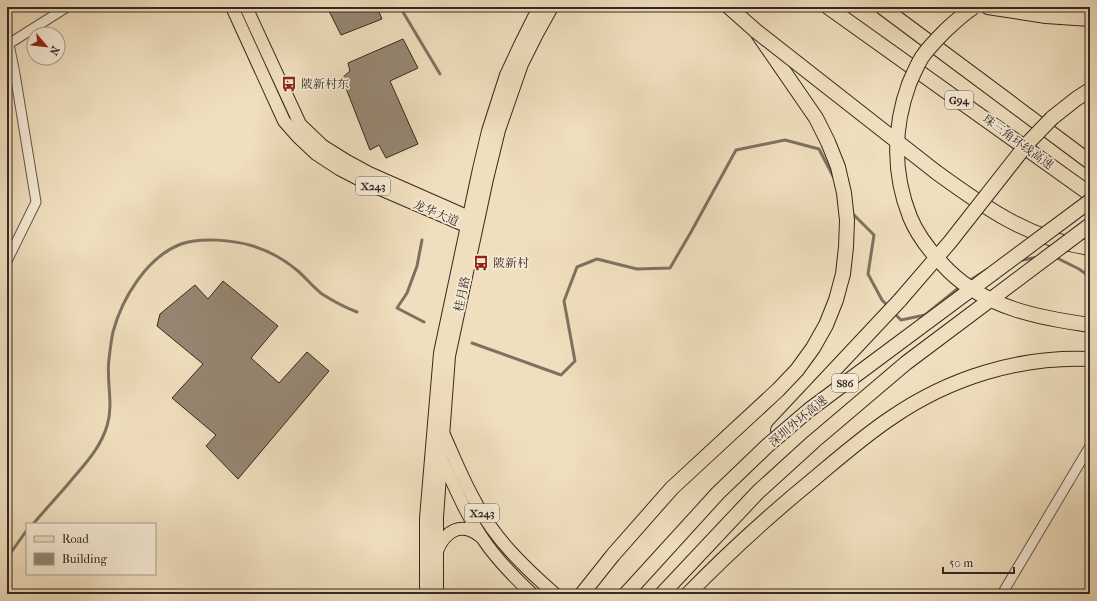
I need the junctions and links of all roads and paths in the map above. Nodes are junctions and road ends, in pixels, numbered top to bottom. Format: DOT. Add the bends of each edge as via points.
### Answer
graph roads {
  1 [pos="67,7"];
  2 [pos="232,7"];
  3 [pos="246,7"];
  4 [pos="539,7"];
  5 [pos="552,7"];
  6 [pos="728,7"];
  7 [pos="828,7"];
  8 [pos="882,7"];
  9 [pos="974,7"];
  10 [pos="988,7"];
  11 [pos="1090,19"];
  12 [pos="756,31"];
  13 [pos="7,44"];
  14 [pos="1090,90"];
  15 [pos="1090,162"];
  16 [pos="1090,194"];
  17 [pos="1090,201"];
  18 [pos="471,223"];
  19 [pos="1090,225"];
  20 [pos="1090,248"];
  21 [pos="7,261"];
  22 [pos="1090,325"];
  23 [pos="1090,359"];
  24 [pos="438,436"];
  25 [pos="1090,446"];
  26 [pos="441,458"];
  27 [pos="718,493"];
  28 [pos="482,539"];
  29 [pos="437,552"];
  30 [pos="426,594"];
  31 [pos="437,594"];
  32 [pos="532,594"];
  33 [pos="555,594"];
  34 [pos="582,594"];
  35 [pos="626,594"];
  36 [pos="662,594"];
  37 [pos="688,594"];
  38 [pos="1002,594"];
  1 -- 13 [label="street"];
  2 -- 18 [label="main road, 龙华大道 / X243" via="284,120 316,154 366,183"];
  3 -- 18 [label="main road, 龙华大道 / X243" via="300,124 323,146 347,161"];
  4 -- 18 [label="main road, 桂月路" via="496,102 480,161"];
  5 -- 18 [label="main road, 桂月路" via="528,52 509,98"];
  6 -- 12 [label="highway"];
  7 -- 16 [label="highway, 珠三角环线高速 / G94"];
  8 -- 15 [label="highway, G94"];
  9 -- 22 [label="highway, bridge" via="938,38 922,58 904,98 896,141 903,196 911,219 926,244 949,271 989,299 1016,310"];
  10 -- 11 [label="highway" via="1046,16"];
  12 -- 20 [label="highway, bridge" via="986,208 1032,232"];
  12 -- 34 [label="highway, bridge" via="816,118 838,167 844,193 847,240 843,274 836,300 826,325 797,370 672,488"];
  13 -- 21 [label="street" via="15,74 36,202"];
  14 -- 27 [label="highway, bridge" via="1064,108 1039,132 900,300"];
  17 -- 27 [label="highway, 深圳外环高速 / S86, bridge" via="809,410"];
  18 -- 24 [label="main road, 桂月路"];
  18 -- 24 [label="main road, 桂月路 / X243" via="440,353 434,415"];
  19 -- 36 [label="highway, 深圳外环高速 / S86, bridge" via="906,363 841,417 758,492"];
  23 -- 37 [label="highway" via="1029,363 1003,368 951,385 921,399 861,439 784,503"];
  24 -- 26 [label="main road, 桂月路"];
  24 -- 30 [label="main road, 桂月路" via="426,518"];
  24 -- 33 [label="main road, X243" via="486,520 514,555"];
  25 -- 38 [label="street"];
  26 -- 28 [label="main road, X243"];
  26 -- 29 [label="main road, 桂月路"];
  27 -- 35 [label="highway, 深圳外环高速 / S86, bridge"];
  28 -- 29 [label="main road" via="470,530 454,530 446,536"];
  28 -- 32 [label="main road, X243"];
  29 -- 31 [label="main road, 桂月路"];
}
